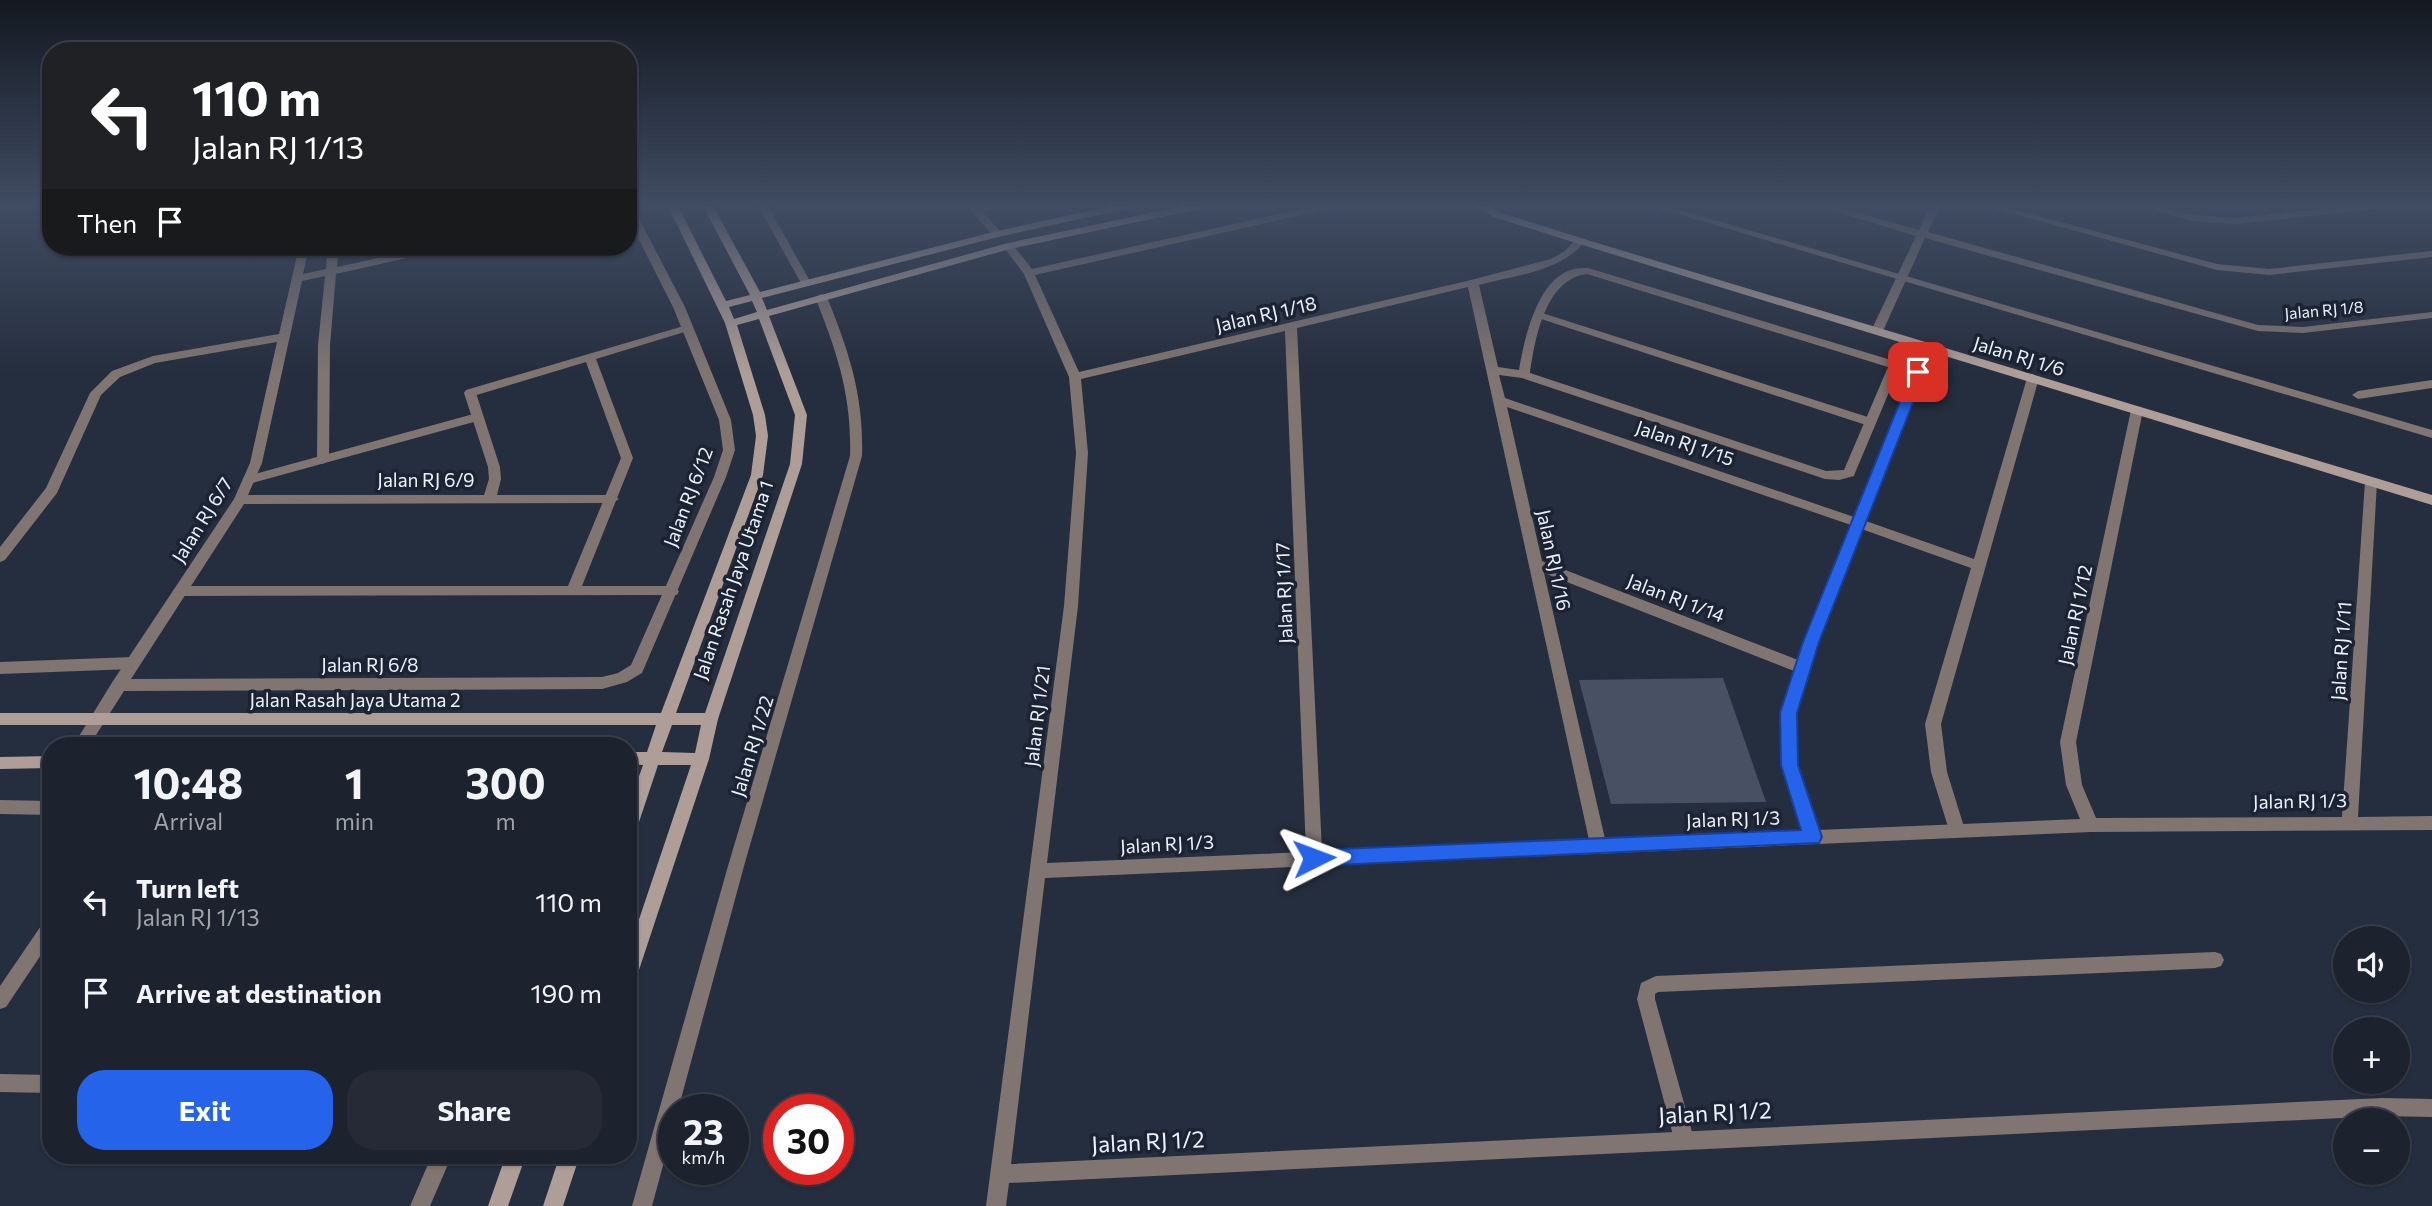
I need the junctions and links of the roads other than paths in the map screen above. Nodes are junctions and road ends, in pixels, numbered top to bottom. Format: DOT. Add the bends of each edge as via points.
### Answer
graph roads {
  1 [pos="301,260"];
  2 [pos="331,260"];
  3 [pos="386,260"];
  4 [pos="657,260"];
  5 [pos="701,260"];
  6 [pos="737,260"];
  7 [pos="793,260"];
  8 [pos="895,260"];
  9 [pos="956,260"];
  10 [pos="1021,260"];
  11 [pos="1083,260"];
  12 [pos="1553,260"];
  13 [pos="1567,260"];
  14 [pos="1644,260"];
  15 [pos="1842,260"];
  16 [pos="1908,260"];
  17 [pos="2016,260"];
  18 [pos="2192,260"];
  19 [pos="2375,260"];
  20 [pos="1576,271"];
  21 [pos="1030,272"];
  22 [pos="329,274"];
  23 [pos="1899,277"];
  24 [pos="297,279"];
  25 [pos="806,283"];
  26 [pos="1473,283"];
  27 [pos="756,296"];
  28 [pos="821,297"];
  29 [pos="724,305"];
  30 [pos="763,314"];
  31 [pos="1539,315"];
  32 [pos="2432,315"];
  33 [pos="731,323"];
  34 [pos="1292,326"];
  35 [pos="687,328"];
  36 [pos="1877,331"];
  37 [pos="284,337"];
  38 [pos="1905,340"];
  39 [pos="1928,346"];
  40 [pos="590,358"];
  41 [pos="1893,365"];
  42 [pos="1493,370"];
  43 [pos="1524,375"];
  44 [pos="1075,377"];
  45 [pos="2033,378"];
  46 [pos="2432,384"];
  47 [pos="2358,395"];
  48 [pos="1499,400"];
  49 [pos="2137,410"];
  50 [pos="477,417"];
  51 [pos="1870,422"];
  52 [pos="2432,434"];
  53 [pos="323,460"];
  54 [pos="249,480"];
  55 [pos="2371,482"];
  56 [pos="612,499"];
  57 [pos="240,500"];
  58 [pos="489,500"];
  59 [pos="2432,500"];
  60 [pos="1858,523"];
  61 [pos="0,557"];
  62 [pos="1535,564"];
  63 [pos="1977,565"];
  64 [pos="180,591"];
  65 [pos="573,591"];
  66 [pos="672,591"];
  67 [pos="132,663"];
  68 [pos="0,668"];
  69 [pos="1802,668"];
  70 [pos="622,678"];
  71 [pos="118,685"];
  72 [pos="0,719"];
  73 [pos="666,719"];
  74 [pos="710,719"];
  75 [pos="95,720"];
  76 [pos="85,737"];
  77 [pos="637,758"];
  78 [pos="653,758"];
  79 [pos="701,760"];
  80 [pos="42,762"];
  81 [pos="0,763"];
  82 [pos="637,805"];
  83 [pos="0,807"];
  84 [pos="42,807"];
  85 [pos="2350,822"];
  86 [pos="2432,823"];
  87 [pos="2091,825"];
  88 [pos="1957,830"];
  89 [pos="1812,837"];
  90 [pos="1598,845"];
  91 [pos="1314,858"];
  92 [pos="1037,872"];
  93 [pos="42,938"];
  94 [pos="637,952"];
  95 [pos="2215,960"];
  96 [pos="0,1001"];
  97 [pos="0,1083"];
  98 [pos="42,1084"];
  99 [pos="2432,1108"];
  100 [pos="1684,1139"];
  101 [pos="438,1164"];
  102 [pos="513,1164"];
  103 [pos="567,1164"];
  104 [pos="1000,1174"];
  105 [pos="420,1206"];
  106 [pos="498,1206"];
  107 [pos="554,1206"];
  108 [pos="642,1206"];
  109 [pos="996,1206"];
  1 -- 24 [label="street, Jalan RJ 6/7"];
  2 -- 22 [label="street"];
  3 -- 22 [label="street"];
  4 -- 35 [label="street, Jalan RJ 6/12"];
  5 -- 29 [label="main road, Jalan Rasah Jaya Utama 1"];
  6 -- 27 [label="main road, Jalan Rasah Jaya Utama 1"];
  7 -- 25 [label="street"];
  8 -- 25 [label="main road"];
  9 -- 28 [label="main road"];
  10 -- 21 [label="street, Jalan RJ 1/21"];
  11 -- 21 [label="street"];
  12 -- 26 [label="street, Jalan RJ 1/18"];
  13 -- 20 [label="street"];
  14 -- 36 [label="main road, Jalan RJ 1/6"];
  15 -- 23 [label="street"];
  16 -- 23 [label="street"];
  17 -- 32 [label="street, Jalan RJ 1/8" via="2258,328 2303,330"];
  18 -- 19 [label="street" via="2269,272"];
  20 -- 31 [label="street" via="1564,276"];
  20 -- 41 [label="street"];
  21 -- 44 [label="street, Jalan RJ 1/21"];
  22 -- 24 [label="street"];
  22 -- 53 [label="street"];
  23 -- 36 [label="street"];
  23 -- 52 [label="street"];
  24 -- 37 [label="street, Jalan RJ 6/7"];
  25 -- 27 [label="main road"];
  26 -- 34 [label="street, Jalan RJ 1/18"];
  26 -- 42 [label="street, Jalan RJ 1/16"];
  27 -- 29 [label="main road"];
  27 -- 30 [label="main road, Jalan Rasah Jaya Utama 1"];
  28 -- 30 [label="main road"];
  28 -- 108 [label="street, Jalan RJ 1/22" via="850,368 858,422 856,456"];
  29 -- 33 [label="main road, Jalan Rasah Jaya Utama 1"];
  30 -- 33 [label="main road"];
  30 -- 74 [label="main road, Jalan Rasah Jaya Utama 1" via="801,415 796,464"];
  31 -- 43 [label="street" via="1528,342"];
  31 -- 51 [label="street"];
  33 -- 73 [label="main road, Jalan Rasah Jaya Utama 1" via="759,415 762,436 757,475"];
  34 -- 44 [label="street, Jalan RJ 1/18"];
  34 -- 91 [label="street, Jalan RJ 1/17"];
  35 -- 40 [label="street"];
  35 -- 66 [label="street, Jalan RJ 6/12" via="725,420 729,450"];
  36 -- 38 [label="main road, Jalan RJ 1/6"];
  37 -- 54 [label="street, Jalan RJ 6/7"];
  37 -- 61 [label="street" via="153,360 116,374 96,393 52,490"];
  38 -- 39 [label="main road, Jalan RJ 1/6"];
  38 -- 41 [label="street"];
  39 -- 45 [label="main road, Jalan RJ 1/6"];
  39 -- 60 [label="street"];
  40 -- 50 [label="street" via="470,393"];
  40 -- 56 [label="street" via="626,450 625,468"];
  41 -- 51 [label="street"];
  42 -- 43 [label="street"];
  42 -- 48 [label="street, Jalan RJ 1/16"];
  43 -- 51 [label="street" via="1832,476 1849,473"];
  44 -- 92 [label="street, Jalan RJ 1/21" via="1082,453 1072,593"];
  45 -- 49 [label="main road, Jalan RJ 1/6"];
  45 -- 63 [label="street"];
  46 -- 47 [label="street"];
  48 -- 60 [label="street, Jalan RJ 1/15"];
  48 -- 62 [label="street, Jalan RJ 1/16"];
  49 -- 55 [label="main road, Jalan RJ 1/6"];
  49 -- 87 [label="street, Jalan RJ 1/12" via="2068,743 2073,783"];
  50 -- 53 [label="street"];
  50 -- 58 [label="street" via="494,467"];
  53 -- 54 [label="street"];
  54 -- 57 [label="street, Jalan RJ 6/7"];
  55 -- 59 [label="main road, Jalan RJ 1/6"];
  55 -- 85 [label="street, Jalan RJ 1/11"];
  56 -- 58 [label="street, Jalan RJ 6/9"];
  56 -- 65 [label="street"];
  57 -- 58 [label="street, Jalan RJ 6/9"];
  57 -- 64 [label="street, Jalan RJ 6/7"];
  60 -- 63 [label="street, Jalan RJ 1/15"];
  60 -- 69 [label="street"];
  62 -- 69 [label="street, Jalan RJ 1/14"];
  62 -- 90 [label="street, Jalan RJ 1/16"];
  63 -- 88 [label="street" via="1933,724 1940,772"];
  64 -- 65 [label="street"];
  64 -- 67 [label="street, Jalan RJ 6/7"];
  65 -- 66 [label="street"];
  66 -- 70 [label="street, Jalan RJ 6/12" via="638,668"];
  67 -- 68 [label="street"];
  67 -- 71 [label="street, Jalan RJ 6/7"];
  69 -- 89 [label="street" via="1788,713 1790,765"];
  70 -- 71 [label="street, Jalan RJ 6/8" via="602,683"];
  71 -- 75 [label="street, Jalan RJ 6/7"];
  72 -- 75 [label="main road, Jalan Rasah Jaya Utama 2"];
  73 -- 74 [label="main road, Jalan Rasah Jaya Utama 2"];
  73 -- 75 [label="main road, Jalan Rasah Jaya Utama 2"];
  73 -- 78 [label="main road, Jalan Rasah Jaya Utama 1"];
  74 -- 79 [label="main road, Jalan Rasah Jaya Utama 1"];
  75 -- 76 [label="street, Jalan RJ 6/7"];
  77 -- 78 [label="main road"];
  78 -- 79 [label="main road"];
  78 -- 82 [label="main road, Jalan Rasah Jaya Utama 1"];
  79 -- 94 [label="main road, Jalan Rasah Jaya Utama 1"];
  80 -- 81 [label="main road"];
  83 -- 84 [label="street"];
  85 -- 86 [label="street, Jalan RJ 1/3"];
  85 -- 87 [label="street, Jalan RJ 1/3"];
  87 -- 88 [label="street, Jalan RJ 1/3"];
  88 -- 89 [label="street, Jalan RJ 1/3"];
  89 -- 90 [label="street, Jalan RJ 1/3"];
  90 -- 91 [label="street, Jalan RJ 1/3"];
  91 -- 92 [label="street, Jalan RJ 1/3"];
  92 -- 104 [label="street, Jalan RJ 1/21"];
  93 -- 96 [label="street"];
  95 -- 100 [label="street" via="1656,984 1647,989 1646,999"];
  97 -- 98 [label="street"];
  99 -- 100 [label="street, Jalan RJ 1/2" via="2368,1107"];
  100 -- 104 [label="street, Jalan RJ 1/2"];
  101 -- 105 [label="street"];
  102 -- 106 [label="main road"];
  103 -- 107 [label="main road"];
  104 -- 109 [label="street, Jalan RJ 1/21"];
}
